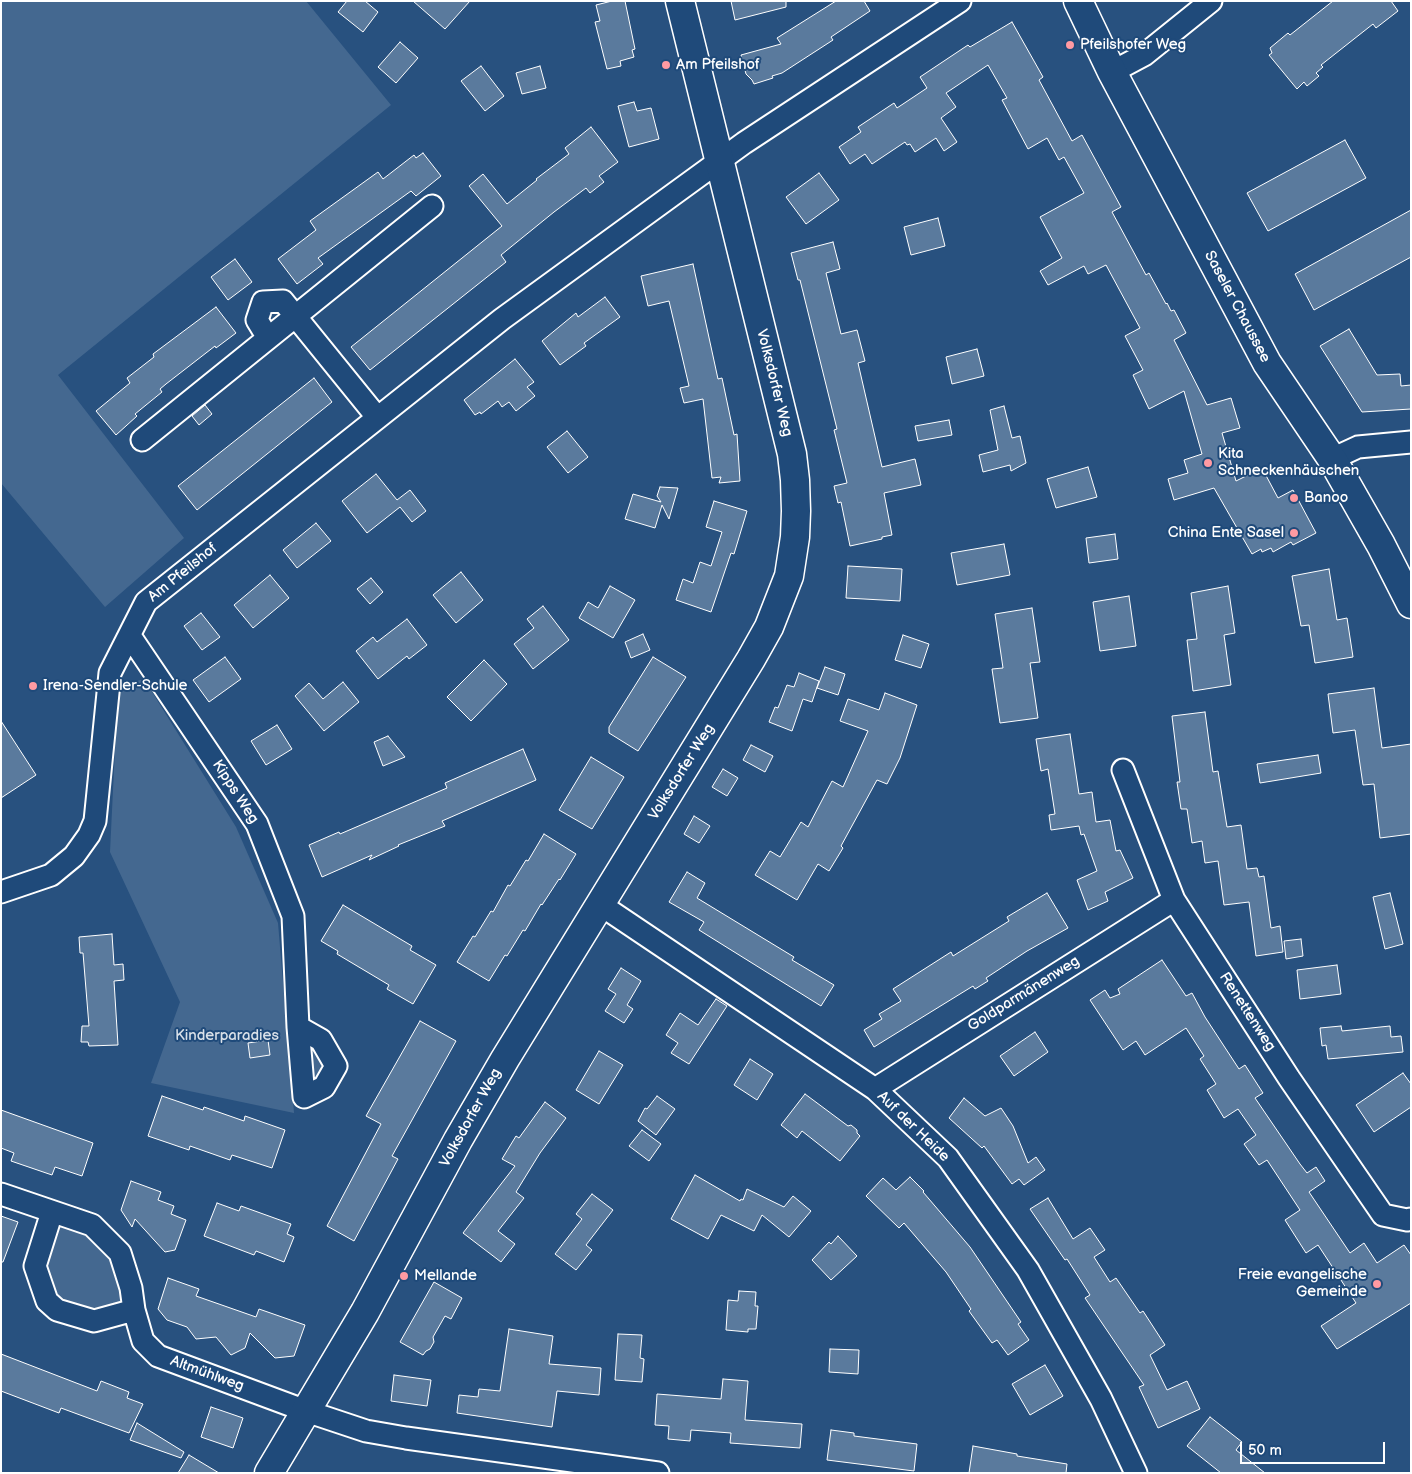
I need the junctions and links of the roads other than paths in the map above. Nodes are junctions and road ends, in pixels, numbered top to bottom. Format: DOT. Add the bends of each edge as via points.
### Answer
graph roads {
  1 [pos="680,1"];
  2 [pos="960,1"];
  3 [pos="1078,1"];
  4 [pos="1211,1"];
  5 [pos="1112,72"];
  6 [pos="719,160"];
  7 [pos="432,206"];
  8 [pos="296,316"];
  9 [pos="268,338"];
  10 [pos="377,417"];
  11 [pos="142,440"];
  12 [pos="1411,442"];
  13 [pos="1332,459"];
  14 [pos="1411,604"];
  15 [pos="130,636"];
  16 [pos="1123,770"];
  17 [pos="1,892"];
  18 [pos="1174,900"];
  19 [pos="601,904"];
  20 [pos="298,1027"];
  21 [pos="875,1089"];
  22 [pos="1,1194"];
  23 [pos="52,1212"];
  24 [pos="1411,1219"];
  25 [pos="134,1310"];
  26 [pos="306,1411"];
  27 [pos="269,1473"];
  28 [pos="658,1473"];
  29 [pos="1136,1473"];
  1 -- 6 [label="street, Volksdorfer Weg"];
  2 -- 6 [label="street, Am Pfeilshof"];
  3 -- 5 [label="street, Saseler Chaussee"];
  4 -- 5 [label="street" via="1144,55"];
  5 -- 13 [label="street, Saseler Chaussee" via="1267,363"];
  6 -- 10 [label="street, Am Pfeilshof" via="502,319"];
  6 -- 19 [label="street, Volksdorfer Weg" via="792,454 796,510 789,576 762,641"];
  7 -- 8 [label="street"];
  8 -- 9 [label="street"];
  8 -- 9 [label="street" via="283,301 263,302 257,320"];
  8 -- 10 [label="street"];
  9 -- 11 [label="street"];
  10 -- 15 [label="street, Am Pfeilshof" via="146,602"];
  12 -- 13 [label="street" via="1358,447"];
  13 -- 14 [label="street, Saseler Chaussee"];
  15 -- 17 [label="street, Am Pfeilshof" via="110,673 95,822 89,834 74,856 51,875"];
  15 -- 20 [label="street, Kipps Weg" via="257,824 293,916"];
  16 -- 18 [label="street, Renettenweg"];
  18 -- 21 [label="street, Goldparmänenweg"];
  18 -- 24 [label="street, Renettenweg" via="1383,1215"];
  19 -- 21 [label="street, Auf der Heide"];
  19 -- 26 [label="street, Volksdorfer Weg" via="505,1059"];
  21 -- 29 [label="street, Auf der Heide" via="948,1158 1028,1270 1101,1399"];
  22 -- 23 [label="street, Altmühlweg"];
  23 -- 25 [label="street, Altmühlweg" via="92,1225 120,1253"];
  23 -- 25 [label="street" via="36,1266 47,1301 56,1310 94,1321"];
  25 -- 26 [label="street, Altmühlweg" via="142,1341 158,1356"];
  26 -- 27 [label="street, Volksdorfer Weg"];
  26 -- 28 [label="street" via="366,1431"];
}
